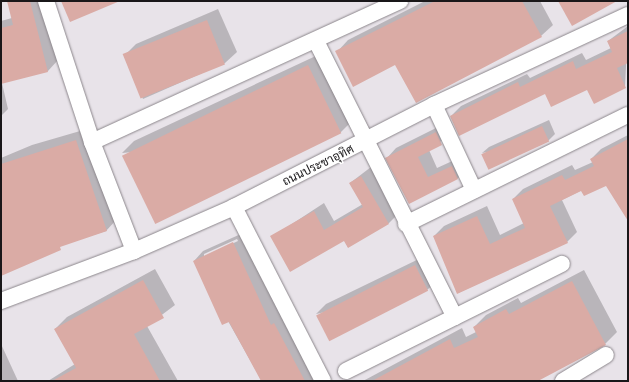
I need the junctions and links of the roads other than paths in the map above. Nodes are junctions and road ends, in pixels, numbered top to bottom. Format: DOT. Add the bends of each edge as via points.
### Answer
graph roads {
  1 [pos="46,1"];
  2 [pos="400,1"];
  3 [pos="628,15"];
  4 [pos="316,42"];
  5 [pos="434,105"];
  6 [pos="628,115"];
  7 [pos="92,142"];
  8 [pos="365,142"];
  9 [pos="474,190"];
  10 [pos="234,208"];
  11 [pos="406,224"];
  12 [pos="134,251"];
  13 [pos="562,264"];
  14 [pos="1,301"];
  15 [pos="455,317"];
  16 [pos="606,355"];
  17 [pos="346,371"];
  18 [pos="323,381"];
  19 [pos="563,381"];
  1 -- 7 [label="street"];
  2 -- 4 [label="street"];
  3 -- 5 [label="street, ถนนประชาอุทิศ"];
  4 -- 7 [label="street"];
  4 -- 8 [label="street"];
  5 -- 8 [label="street, ถนนประชาอุทิศ"];
  5 -- 9 [label="street"];
  6 -- 9 [label="street"];
  7 -- 12 [label="street"];
  8 -- 10 [label="street, ถนนประชาอุทิศ"];
  8 -- 11 [label="street"];
  9 -- 11 [label="street"];
  10 -- 12 [label="street, ถนนประชาอุทิศ"];
  10 -- 18 [label="street"];
  11 -- 15 [label="street"];
  12 -- 14 [label="street, ถนนประชาอุทิศ"];
  13 -- 15 [label="street"];
  15 -- 17 [label="street"];
  16 -- 19 [label="street"];
}
